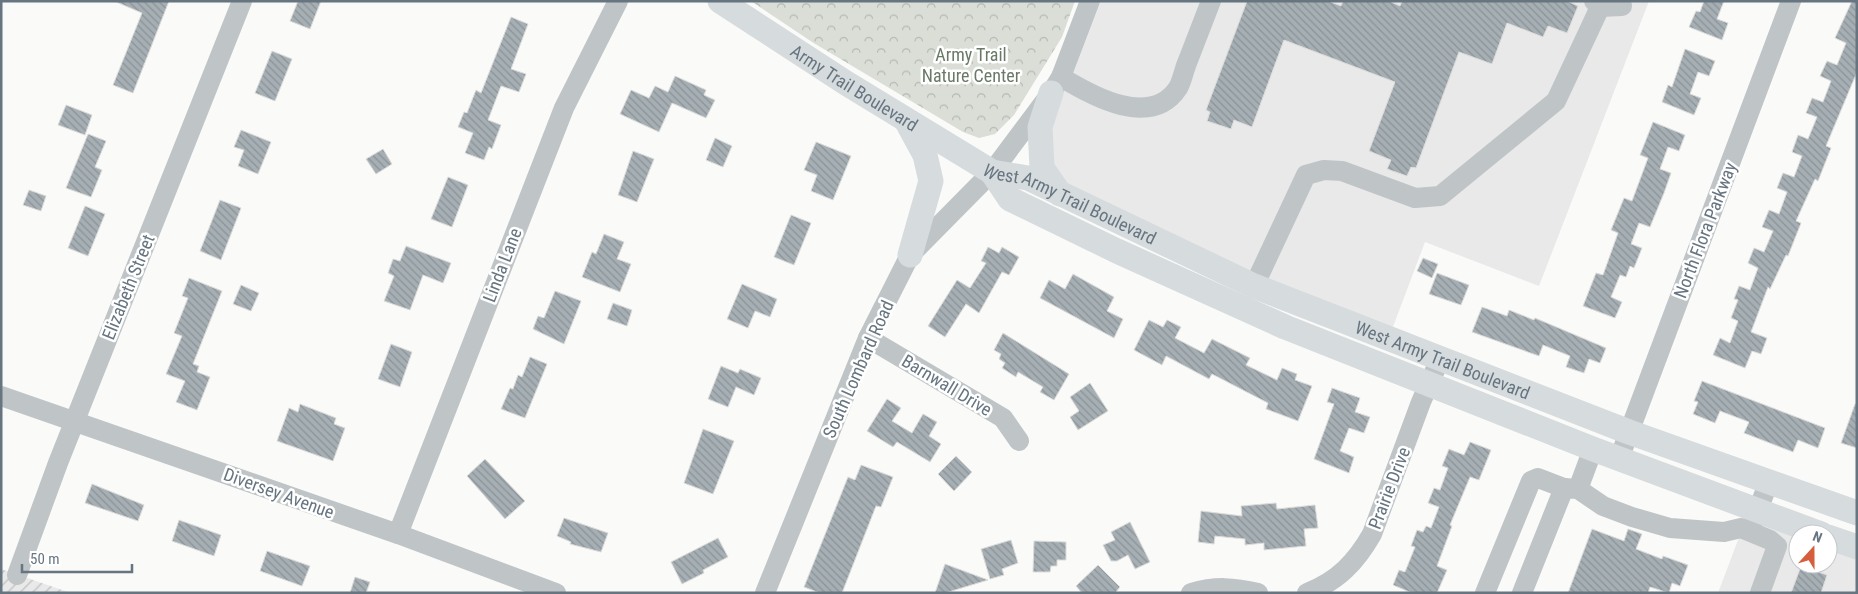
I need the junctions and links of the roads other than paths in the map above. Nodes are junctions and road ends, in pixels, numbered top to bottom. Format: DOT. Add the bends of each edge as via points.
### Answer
graph roads {
  1 [pos="242,1"];
  2 [pos="618,1"];
  3 [pos="720,1"];
  4 [pos="1090,1"];
  5 [pos="1210,1"];
  6 [pos="1791,1"];
  7 [pos="1597,4"];
  8 [pos="1622,6"];
  9 [pos="1056,85"];
  10 [pos="906,120"];
  11 [pos="992,172"];
  12 [pos="1060,194"];
  13 [pos="910,255"];
  14 [pos="1248,297"];
  15 [pos="868,338"];
  16 [pos="1440,358"];
  17 [pos="1428,385"];
  18 [pos="1,396"];
  19 [pos="75,421"];
  20 [pos="1629,432"];
  21 [pos="1019,441"];
  22 [pos="1593,449"];
  23 [pos="1619,459"];
  24 [pos="1769,482"];
  25 [pos="1571,488"];
  26 [pos="1857,513"];
  27 [pos="1753,521"];
  28 [pos="1788,528"];
  29 [pos="398,534"];
  30 [pos="1838,540"];
  31 [pos="1857,547"];
  32 [pos="17,574"];
  33 [pos="556,593"];
  34 [pos="765,593"];
  35 [pos="1191,593"];
  36 [pos="1258,593"];
  37 [pos="1307,593"];
  38 [pos="1485,593"];
  39 [pos="1522,593"];
  40 [pos="1760,593"];
  1 -- 19 [label="street, Elizabeth Street"];
  2 -- 29 [label="street, Linda Lane" via="564,108"];
  3 -- 10 [label="main road, Army Trail Boulevard"];
  4 -- 9 [label="street, South Lombard Road"];
  5 -- 9 [label="street" via="1178,88 1166,100 1149,108 1128,107"];
  6 -- 20 [label="street, North Flora Parkway"];
  7 -- 8 [label="street"];
  7 -- 14 [label="street" via="1556,101 1440,196 1415,198 1342,170 1306,175"];
  9 -- 11 [label="street, South Lombard Road"];
  9 -- 12 [label="main road" via="1040,127 1042,168"];
  10 -- 11 [label="main road, Army Trail Boulevard"];
  10 -- 13 [label="main road" via="925,156 931,181"];
  11 -- 12 [label="main road, West Army Trail Boulevard" via="1028,178"];
  11 -- 13 [label="street, South Lombard Road"];
  11 -- 14 [label="main road, West Army Trail Boulevard" via="1010,199 1125,255"];
  12 -- 14 [label="main road, West Army Trail Boulevard"];
  13 -- 15 [label="street, South Lombard Road"];
  14 -- 16 [label="main road, West Army Trail Boulevard"];
  14 -- 17 [label="main road, West Army Trail Boulevard"];
  15 -- 21 [label="street, Barnwall Drive" via="1002,418"];
  15 -- 34 [label="street, South Lombard Road"];
  16 -- 17 [label="street, Prairie Drive"];
  16 -- 20 [label="main road, West Army Trail Boulevard"];
  17 -- 22 [label="main road, West Army Trail Boulevard"];
  17 -- 37 [label="street, Prairie Drive" via="1372,534 1361,553 1348,569 1326,586"];
  18 -- 19 [label="street, Diversey Avenue"];
  19 -- 29 [label="street, Diversey Avenue"];
  19 -- 32 [label="street, Elizabeth Street"];
  20 -- 23 [label="street, North Flora Parkway"];
  20 -- 24 [label="main road, West Army Trail Boulevard"];
  22 -- 23 [label="main road, West Army Trail Boulevard"];
  22 -- 25 [label="street"];
  23 -- 27 [label="main road, West Army Trail Boulevard"];
  24 -- 26 [label="main road, West Army Trail Boulevard"];
  24 -- 27 [label="street"];
  25 -- 27 [label="street" via="1632,518 1670,528 1724,532"];
  25 -- 38 [label="street" via="1538,478 1531,481"];
  25 -- 39 [label="street"];
  27 -- 28 [label="main road, West Army Trail Boulevard"];
  27 -- 40 [label="street" via="1777,546"];
  29 -- 33 [label="street, Diversey Avenue"];
  30 -- 31 [label="main road"];
  35 -- 36 [label="street" via="1219,587"];
}
